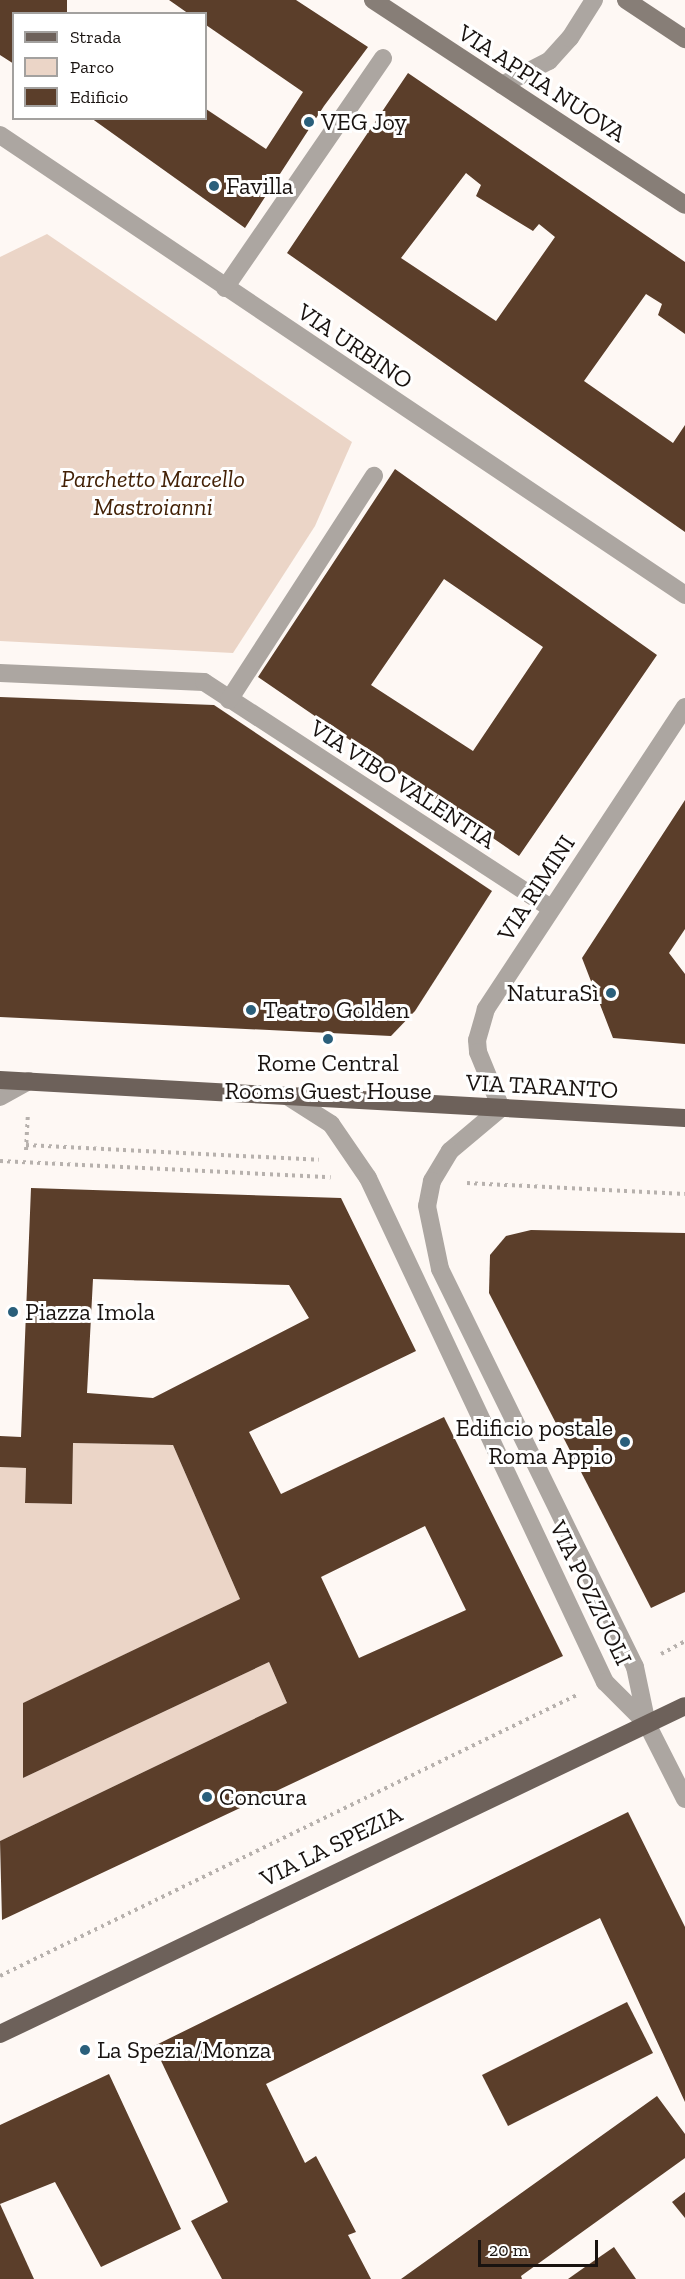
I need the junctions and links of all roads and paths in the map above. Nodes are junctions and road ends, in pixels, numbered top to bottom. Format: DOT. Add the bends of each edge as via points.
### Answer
graph roads {
  1 [pos="373,0"];
  2 [pos="594,0"];
  3 [pos="626,0"];
  4 [pos="685,39"];
  5 [pos="383,58"];
  6 [pos="502,85"];
  7 [pos="0,135"];
  8 [pos="685,206"];
  9 [pos="225,288"];
  10 [pos="374,476"];
  11 [pos="685,595"];
  12 [pos="0,673"];
  13 [pos="229,700"];
  14 [pos="685,707"];
  15 [pos="551,908"];
  16 [pos="0,1080"];
  17 [pos="29,1081"];
  18 [pos="287,1096"];
  19 [pos="0,1097"];
  20 [pos="501,1108"];
  21 [pos="28,1116"];
  22 [pos="685,1118"];
  23 [pos="323,1160"];
  24 [pos="0,1161"];
  25 [pos="339,1177"];
  26 [pos="464,1183"];
  27 [pos="685,1194"];
  28 [pos="685,1641"];
  29 [pos="653,1658"];
  30 [pos="586,1691"];
  31 [pos="685,1706"];
  32 [pos="647,1724"];
  33 [pos="685,1799"];
  34 [pos="0,1976"];
  35 [pos="0,2034"];
  1 -- 6 [label="main road, VIA APPIA NUOVA"];
  2 -- 6 [label="street" via="570,38 549,61"];
  3 -- 4 [label="main road"];
  5 -- 9 [label="street"];
  6 -- 8 [label="main road, VIA APPIA NUOVA"];
  7 -- 9 [label="street, VIA URBINO"];
  9 -- 11 [label="street, VIA URBINO"];
  10 -- 13 [label="street"];
  12 -- 13 [label="street, VIA VIBO VALENTIA" via="204,682"];
  13 -- 15 [label="street, VIA VIBO VALENTIA"];
  14 -- 15 [label="street, VIA RIMINI"];
  15 -- 20 [label="street, VIA RIMINI" via="486,1009 480,1025 477,1041 481,1064"];
  16 -- 17 [label="main road, VIA TARANTO"];
  17 -- 18 [label="main road, VIA TARANTO"];
  17 -- 19 [label="street"];
  18 -- 20 [label="main road, VIA TARANTO"];
  18 -- 32 [label="street, VIA POZZUOLI" via="331,1124 368,1178 605,1682"];
  20 -- 22 [label="main road, VIA TARANTO"];
  20 -- 32 [label="street, VIA POZZUOLI" via="456,1143 432,1181 427,1206 435,1257 635,1667"];
  21 -- 23 [label="path" via="26,1148"];
  24 -- 25 [label="path"];
  26 -- 27 [label="path"];
  28 -- 29 [label="path"];
  30 -- 34 [label="path"];
  31 -- 32 [label="main road, VIA LA SPEZIA"];
  32 -- 33 [label="street"];
  32 -- 35 [label="main road, VIA LA SPEZIA"];
}
